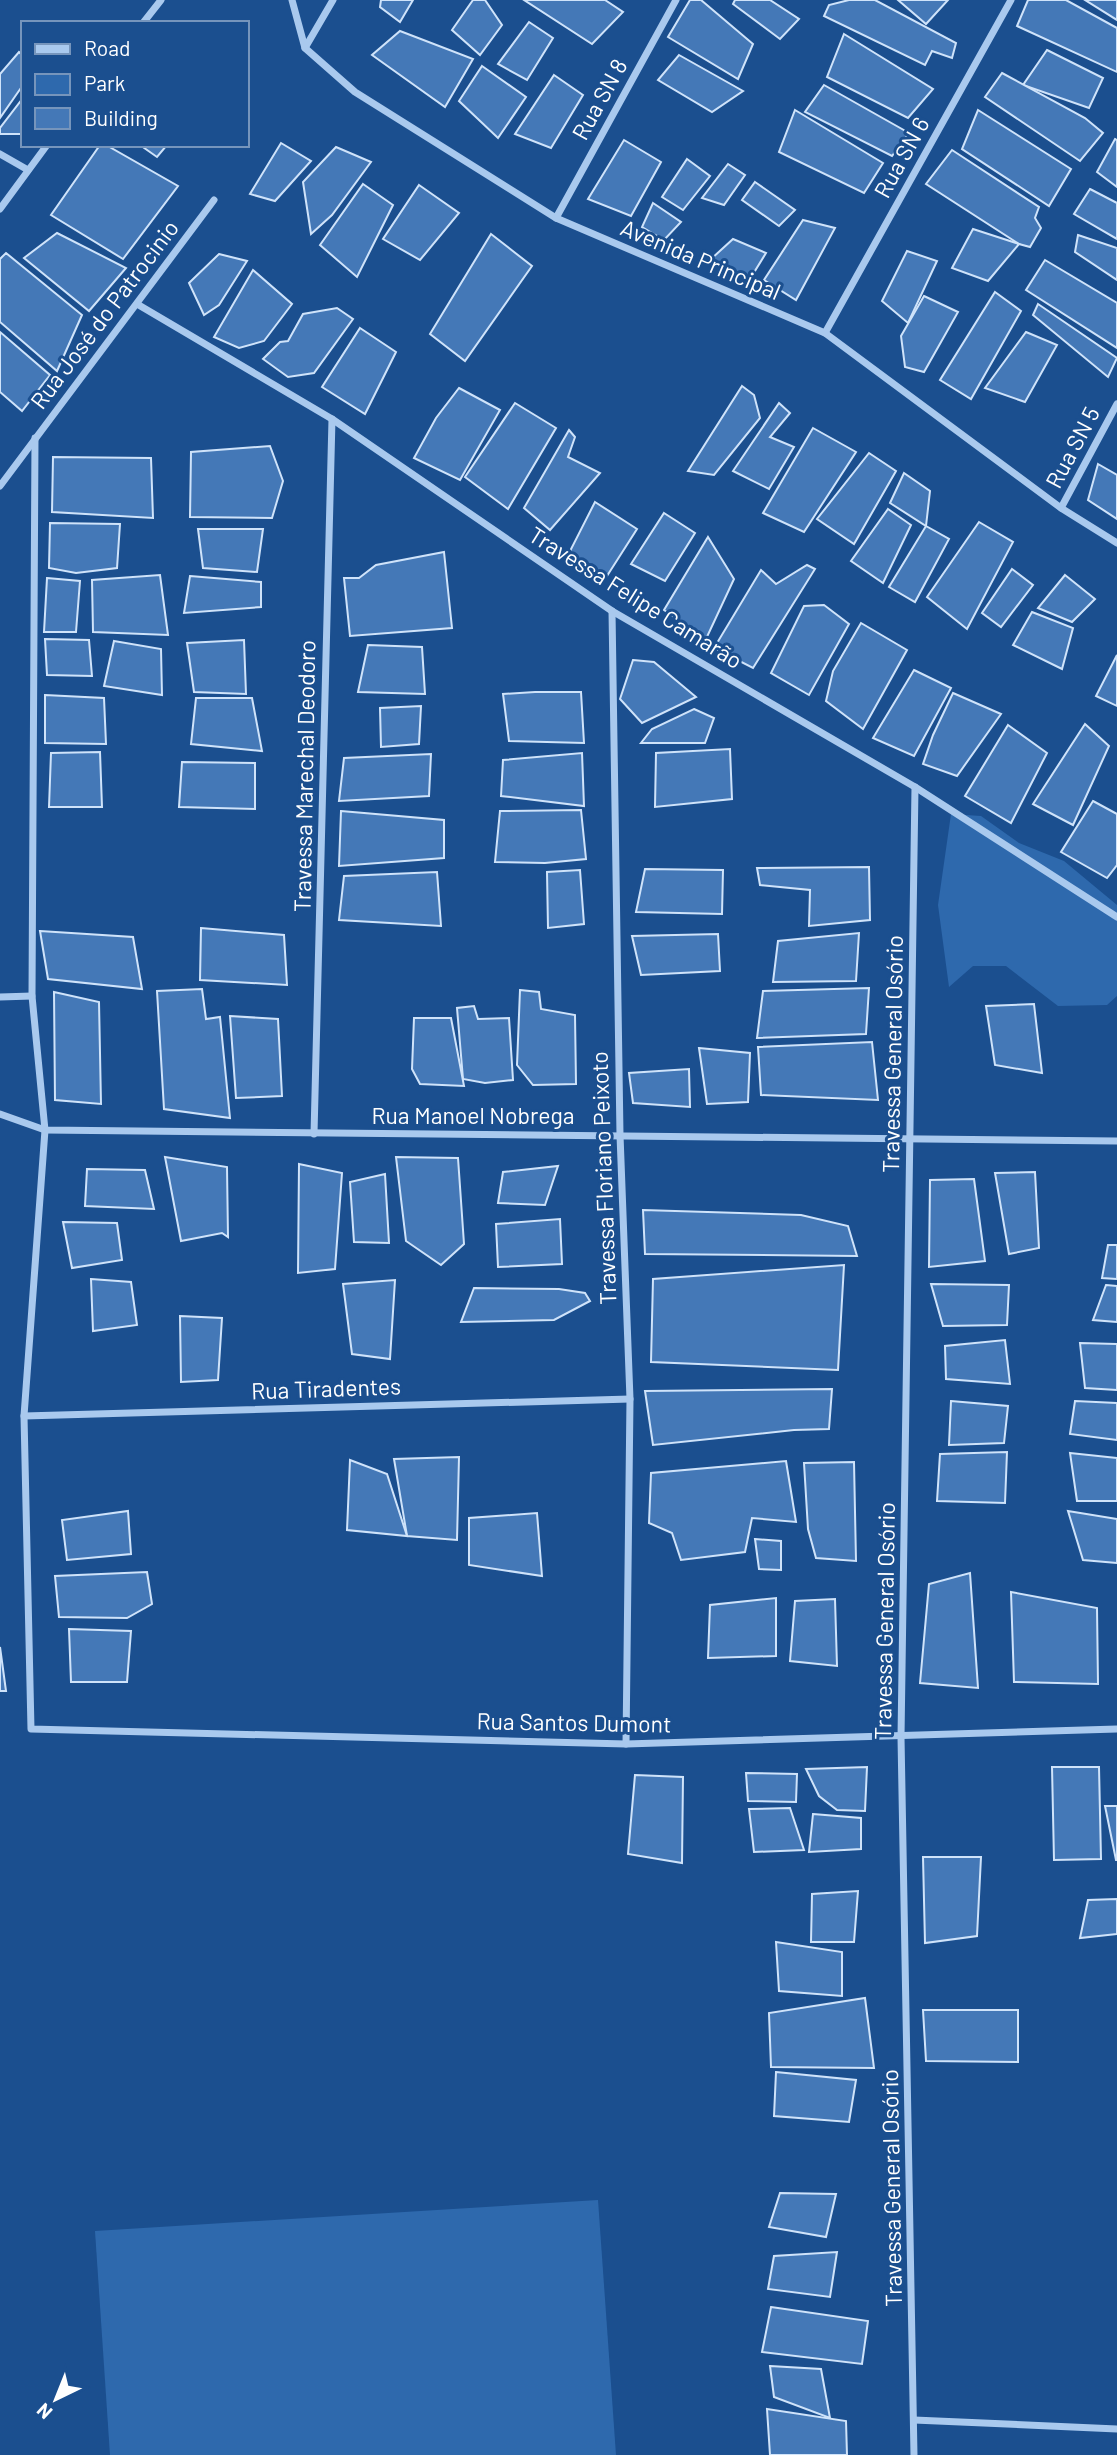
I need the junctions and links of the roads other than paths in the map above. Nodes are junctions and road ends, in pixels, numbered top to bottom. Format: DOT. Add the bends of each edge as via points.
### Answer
graph roads {
  1 [pos="161,0"];
  2 [pos="292,0"];
  3 [pos="333,0"];
  4 [pos="676,0"];
  5 [pos="1011,0"];
  6 [pos="145,21"];
  7 [pos="304,48"];
  8 [pos="45,147"];
  9 [pos="0,154"];
  10 [pos="28,170"];
  11 [pos="214,200"];
  12 [pos="0,209"];
  13 [pos="556,218"];
  14 [pos="137,304"];
  15 [pos="825,333"];
  16 [pos="1117,404"];
  17 [pos="332,419"];
  18 [pos="35,438"];
  19 [pos="0,486"];
  20 [pos="1061,508"];
  21 [pos="1117,543"];
  22 [pos="612,611"];
  23 [pos="915,787"];
  24 [pos="1117,917"];
  25 [pos="32,996"];
  26 [pos="0,997"];
  27 [pos="0,1114"];
  28 [pos="45,1130"];
  29 [pos="314,1134"];
  30 [pos="620,1135"];
  31 [pos="910,1140"];
  32 [pos="1117,1142"];
  33 [pos="630,1399"];
  34 [pos="24,1416"];
  35 [pos="1117,1729"];
  36 [pos="901,1737"];
  37 [pos="626,1744"];
  38 [pos="915,2420"];
  39 [pos="1117,2429"];
  40 [pos="914,2455"];
  1 -- 6 [label="street"];
  2 -- 7 [label="street"];
  3 -- 7 [label="street"];
  4 -- 13 [label="street, Rua SN 8"];
  5 -- 15 [label="street, Rua SN 6"];
  7 -- 13 [label="street, Avenida Principal" via="355,92"];
  8 -- 10 [label="street"];
  9 -- 10 [label="street"];
  10 -- 12 [label="street"];
  11 -- 14 [label="street, Rua José do Patrocinio"];
  13 -- 15 [label="street, Avenida Principal"];
  14 -- 17 [label="street, Travessa Felipe Camarão"];
  14 -- 18 [label="street, Rua José do Patrocinio"];
  15 -- 20 [label="street, Avenida Principal"];
  16 -- 20 [label="street, Rua SN 5"];
  17 -- 22 [label="street, Travessa Felipe Camarão"];
  17 -- 29 [label="street, Travessa Marechal Deodoro"];
  18 -- 19 [label="street, Rua José do Patrocinio"];
  18 -- 25 [label="street"];
  20 -- 21 [label="street, Avenida Principal"];
  22 -- 23 [label="street, Travessa Felipe Camarão"];
  22 -- 30 [label="street, Travessa Floriano Peixoto"];
  23 -- 24 [label="street, Travessa Felipe Camarão"];
  23 -- 31 [label="street, Travessa General Osório"];
  25 -- 26 [label="street"];
  25 -- 28 [label="street"];
  27 -- 28 [label="street, Rua Manoel Nobrega"];
  28 -- 29 [label="street, Rua Manoel Nobrega"];
  28 -- 34 [label="street"];
  29 -- 30 [label="street, Rua Manoel Nobrega"];
  30 -- 31 [label="street, Rua Manoel Nobrega"];
  30 -- 33 [label="street, Travessa Floriano Peixoto"];
  31 -- 32 [label="street, Rua Manoel Nobrega"];
  31 -- 36 [label="street, Travessa General Osório"];
  33 -- 34 [label="street, Rua Tiradentes"];
  33 -- 37 [label="street, Travessa Floriano Peixoto"];
  34 -- 37 [label="street, Rua Santos Dumont" via="31,1729"];
  35 -- 36 [label="street, Rua Santos Dumont"];
  36 -- 37 [label="street, Rua Santos Dumont"];
  36 -- 38 [label="street, Travessa General Osório"];
  38 -- 39 [label="street"];
  38 -- 40 [label="street, Travessa General Osório"];
}
